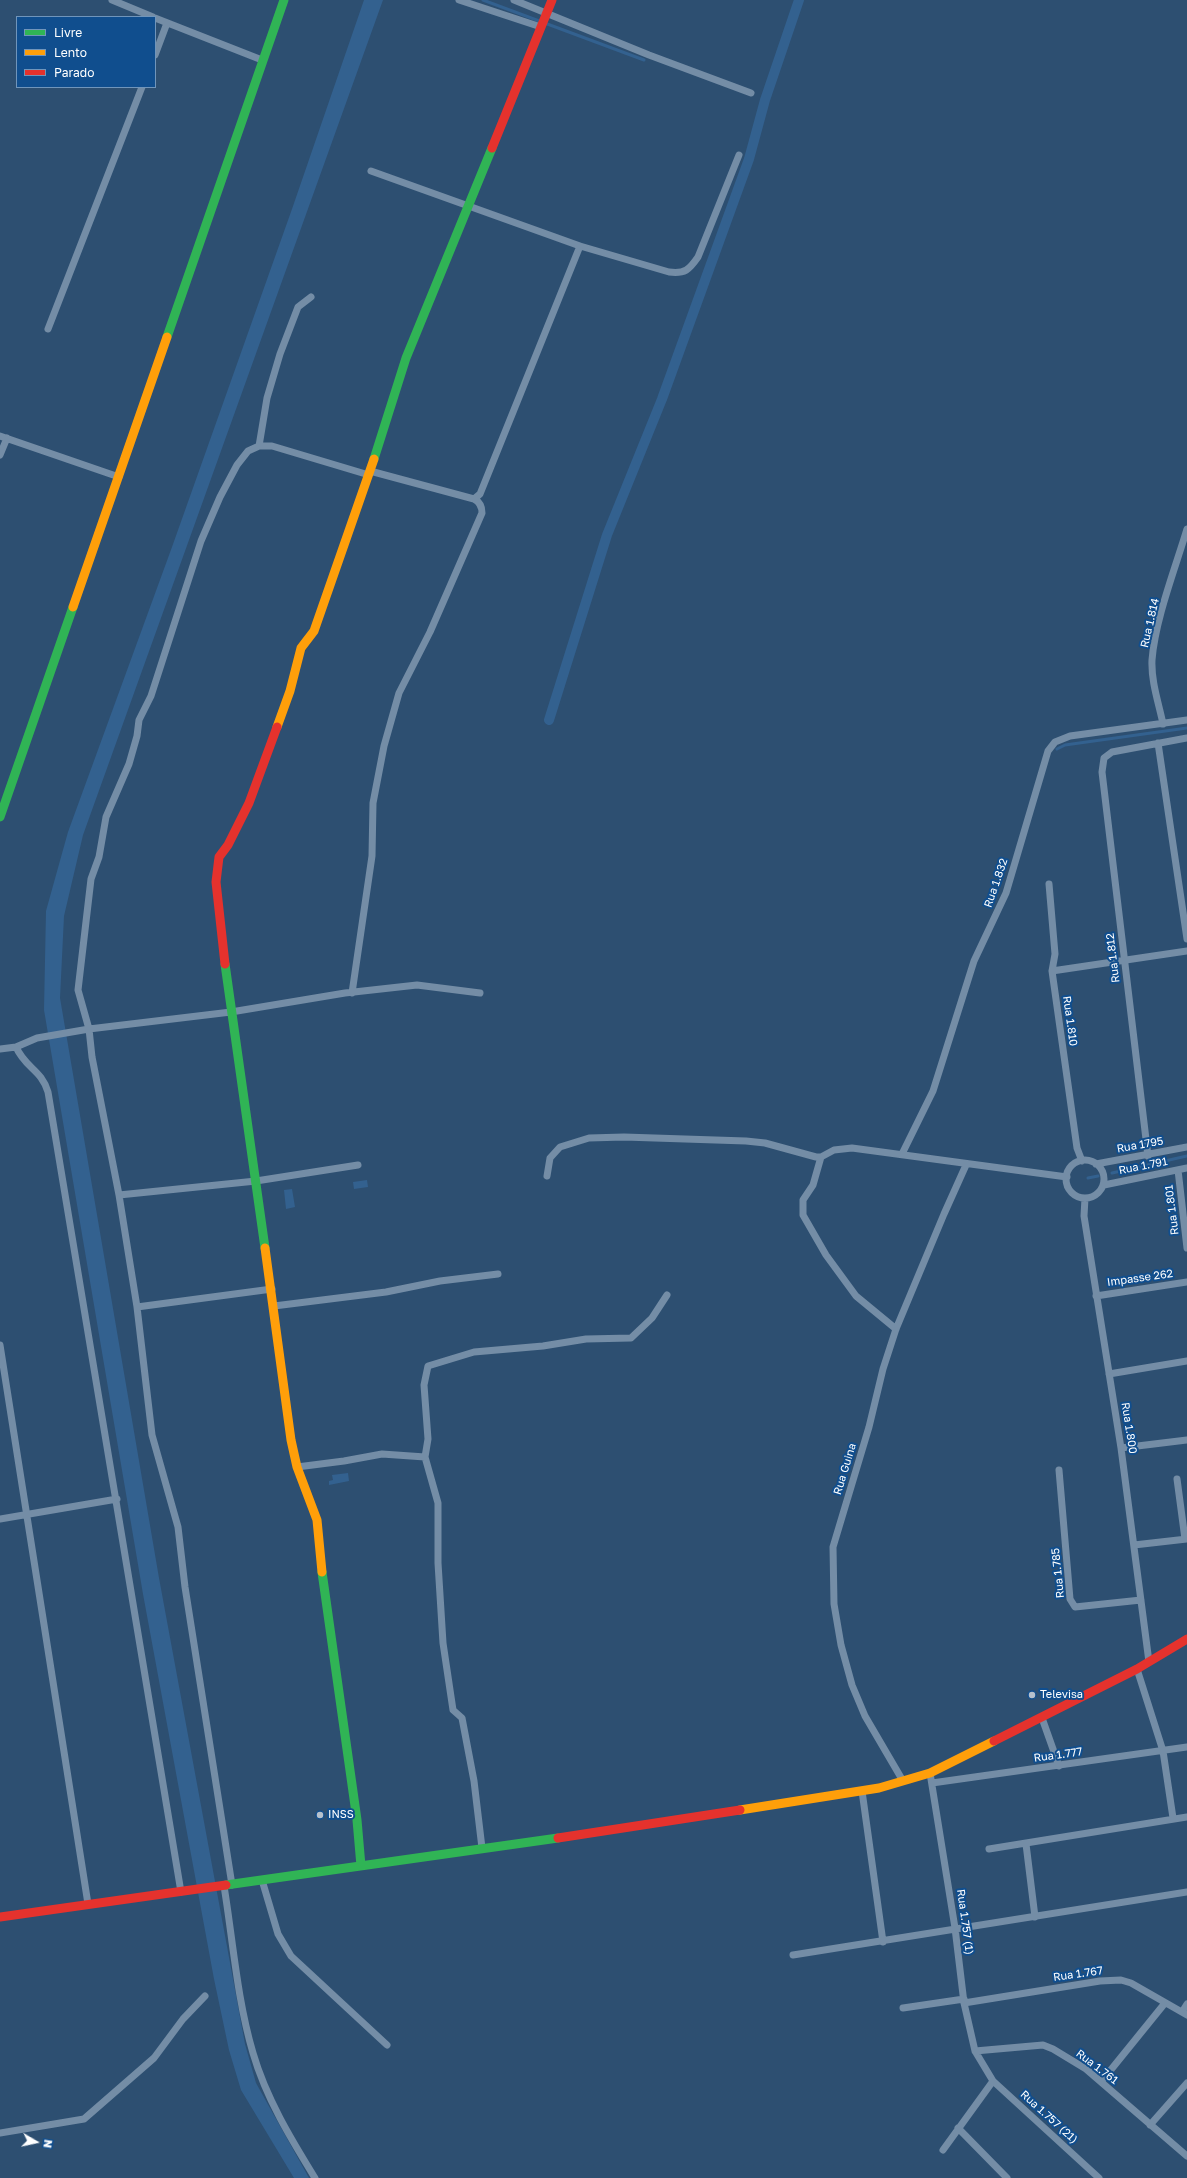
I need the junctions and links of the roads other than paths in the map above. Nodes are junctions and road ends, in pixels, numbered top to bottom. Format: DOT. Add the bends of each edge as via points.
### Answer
graph roads {
  1 [pos="112,0"];
  2 [pos="284,0"];
  3 [pos="459,0"];
  4 [pos="514,0"];
  5 [pos="552,0"];
  6 [pos="547,12"];
  7 [pos="152,16"];
  8 [pos="156,18"];
  9 [pos="168,23"];
  10 [pos="541,27"];
  11 [pos="156,53"];
  12 [pos="262,60"];
  13 [pos="142,88"];
  14 [pos="750,93"];
  15 [pos="739,155"];
  16 [pos="371,171"];
  17 [pos="467,205"];
  18 [pos="580,246"];
  19 [pos="311,297"];
  20 [pos="48,328"];
  21 [pos="3,437"];
  22 [pos="259,446"];
  23 [pos="0,455"];
  24 [pos="370,473"];
  25 [pos="119,477"];
  26 [pos="474,499"];
  27 [pos="1187,529"];
  28 [pos="1187,720"];
  29 [pos="1163,724"];
  30 [pos="1187,738"];
  31 [pos="1158,743"];
  32 [pos="0,817"];
  33 [pos="1049,884"];
  34 [pos="1187,939"];
  35 [pos="1187,951"];
  36 [pos="1124,960"];
  37 [pos="1052,970"];
  38 [pos="352,993"];
  39 [pos="480,993"];
  40 [pos="231,1012"];
  41 [pos="89,1029"];
  42 [pos="16,1047"];
  43 [pos="0,1049"];
  44 [pos="1187,1147"];
  45 [pos="902,1154"];
  46 [pos="1148,1156"];
  47 [pos="821,1157"];
  48 [pos="1082,1160"];
  49 [pos="1096,1164"];
  50 [pos="358,1165"];
  51 [pos="966,1165"];
  52 [pos="1187,1168"];
  53 [pos="1178,1170"];
  54 [pos="547,1176"];
  55 [pos="1066,1177"];
  56 [pos="256,1181"];
  57 [pos="1104,1185"];
  58 [pos="119,1195"];
  59 [pos="1085,1198"];
  60 [pos="1187,1248"];
  61 [pos="498,1274"];
  62 [pos="1187,1282"];
  63 [pos="272,1289"];
  64 [pos="667,1296"];
  65 [pos="1096,1296"];
  66 [pos="274,1306"];
  67 [pos="137,1307"];
  68 [pos="896,1330"];
  69 [pos="0,1345"];
  70 [pos="1187,1361"];
  71 [pos="1109,1374"];
  72 [pos="1187,1440"];
  73 [pos="1121,1448"];
  74 [pos="425,1457"];
  75 [pos="297,1467"];
  76 [pos="1059,1470"];
  77 [pos="1177,1479"];
  78 [pos="117,1499"];
  79 [pos="26,1514"];
  80 [pos="0,1519"];
  81 [pos="1186,1539"];
  82 [pos="1134,1545"];
  83 [pos="1141,1600"];
  84 [pos="1187,1639"];
  85 [pos="1149,1662"];
  86 [pos="1137,1669"];
  87 [pos="1042,1718"];
  88 [pos="1187,1748"];
  89 [pos="1163,1751"];
  90 [pos="1059,1766"];
  91 [pos="930,1773"];
  92 [pos="904,1781"];
  93 [pos="932,1783"];
  94 [pos="862,1791"];
  95 [pos="1187,1817"];
  96 [pos="1174,1818"];
  97 [pos="1026,1844"];
  98 [pos="482,1848"];
  99 [pos="989,1849"];
  100 [pos="361,1866"];
  101 [pos="262,1880"];
  102 [pos="224,1886"];
  103 [pos="185,1891"];
  104 [pos="1187,1892"];
  105 [pos="88,1904"];
  106 [pos="0,1917"];
  107 [pos="1035,1917"];
  108 [pos="955,1928"];
  109 [pos="883,1942"];
  110 [pos="793,1955"];
  111 [pos="205,1996"];
  112 [pos="964,2001"];
  113 [pos="1165,2003"];
  114 [pos="1187,2004"];
  115 [pos="903,2008"];
  116 [pos="1184,2013"];
  117 [pos="387,2045"];
  118 [pos="975,2051"];
  119 [pos="985,2070"];
  120 [pos="993,2081"];
  121 [pos="1101,2082"];
  122 [pos="1187,2083"];
  123 [pos="1150,2125"];
  124 [pos="958,2128"];
  125 [pos="0,2133"];
  126 [pos="943,2150"];
  127 [pos="1187,2156"];
  128 [pos="315,2178"];
  129 [pos="1007,2178"];
  130 [pos="1100,2178"];
  1 -- 7 [label="street"];
  2 -- 12 [label="street"];
  3 -- 10 [label="street"];
  4 -- 6 [label="street"];
  5 -- 6 [label="street"];
  6 -- 10 [label="street"];
  6 -- 14 [label="street" via="628,47"];
  8 -- 9 [label="street"];
  9 -- 11 [label="street"];
  9 -- 12 [label="street"];
  10 -- 17 [label="street"];
  12 -- 25 [label="street"];
  13 -- 20 [label="street"];
  15 -- 18 [label="street" via="698,257 690,270 680,274 669,272"];
  16 -- 17 [label="street"];
  17 -- 18 [label="street"];
  17 -- 24 [label="street" via="406,358"];
  18 -- 26 [label="street" via="480,494"];
  19 -- 22 [label="street" via="298,307 280,354 267,398"];
  21 -- 23 [label="street"];
  21 -- 25 [label="street"];
  22 -- 24 [label="street" via="272,446"];
  22 -- 41 [label="street" via="248,451 237,465 201,541 151,696 139,720 129,764 106,817 99,857 91,879 78,990"];
  24 -- 26 [label="street"];
  24 -- 40 [label="street" via="314,631 301,648 271,747 248,803 228,845 219,857 216,882"];
  25 -- 32 [label="street"];
  26 -- 38 [label="street" via="478,501 482,513 430,632 399,693 384,746 373,803 372,856"];
  27 -- 29 [label="street, Rua 1.814" via="1156,637 1152,661"];
  28 -- 29 [label="street, Rua 1.832"];
  29 -- 45 [label="street, Rua 1.832" via="1070,736 1055,742 1048,752 1006,893 974,961 933,1091"];
  30 -- 31 [label="street"];
  31 -- 34 [label="street"];
  31 -- 36 [label="street, Rua 1.812" via="1112,752 1104,758 1102,772"];
  33 -- 37 [label="street, Rua 1.810" via="1055,954"];
  35 -- 36 [label="street"];
  36 -- 37 [label="street"];
  36 -- 46 [label="street, Rua 1.812"];
  37 -- 48 [label="street, Rua 1.810" via="1077,1148"];
  38 -- 39 [label="street" via="417,985"];
  38 -- 40 [label="street"];
  40 -- 41 [label="street"];
  40 -- 56 [label="street"];
  41 -- 42 [label="street" via="37,1038"];
  41 -- 58 [label="street" via="92,1057"];
  42 -- 43 [label="street"];
  42 -- 78 [label="street" via="26,1064 40,1074 48,1092"];
  44 -- 46 [label="street, Rua 1795"];
  45 -- 47 [label="street" via="852,1148 834,1150"];
  45 -- 51 [label="street"];
  46 -- 49 [label="street, Rua 1795"];
  47 -- 54 [label="street" via="766,1143 746,1141 588,1138 560,1147 550,1158"];
  47 -- 68 [label="street" via="813,1185 803,1200 803,1215 826,1256 856,1296"];
  48 -- 49 [label="street"];
  48 -- 55 [label="street" via="1074,1164"];
  49 -- 57 [label="street" via="1103,1173"];
  50 -- 56 [label="street"];
  51 -- 55 [label="street"];
  51 -- 68 [label="street, Rua Guina"];
  52 -- 53 [label="street, Rua 1.791"];
  53 -- 57 [label="street, Rua 1.791"];
  53 -- 60 [label="street, Rua 1.801"];
  55 -- 59 [label="street" via="1067,1184 1074,1194"];
  56 -- 58 [label="street"];
  56 -- 63 [label="street"];
  57 -- 59 [label="street" via="1096,1194"];
  58 -- 67 [label="street"];
  59 -- 65 [label="street, Rua 1.800" via="1084,1216"];
  61 -- 66 [label="street"];
  62 -- 65 [label="street, Impasse 262"];
  63 -- 66 [label="street"];
  63 -- 67 [label="street"];
  64 -- 74 [label="street" via="652,1318 632,1338 586,1339 474,1352 428,1366 424,1385 428,1439"];
  65 -- 71 [label="street, Rua 1.800"];
  66 -- 75 [label="street" via="280,1365"];
  67 -- 102 [label="street" via="152,1435 178,1526"];
  68 -- 92 [label="street, Rua Guina" via="833,1547 832,1561 834,1604 841,1645 852,1685 865,1716"];
  69 -- 79 [label="street"];
  70 -- 71 [label="street"];
  71 -- 73 [label="street, Rua 1.800"];
  72 -- 73 [label="street"];
  73 -- 82 [label="street, Rua 1.800"];
  74 -- 75 [label="street" via="382,1454"];
  74 -- 98 [label="street" via="438,1503 438,1563 443,1643 453,1710 462,1718 474,1781"];
  75 -- 100 [label="street" via="317,1520"];
  76 -- 83 [label="street, Rua 1.785" via="1070,1599 1075,1607"];
  77 -- 81 [label="street"];
  78 -- 79 [label="street"];
  78 -- 103 [label="street"];
  79 -- 80 [label="street"];
  79 -- 105 [label="street"];
  81 -- 82 [label="street"];
  82 -- 83 [label="street, Rua 1.800"];
  83 -- 85 [label="street, Rua 1.800"];
  84 -- 85 [label="street"];
  85 -- 86 [label="street"];
  86 -- 87 [label="street"];
  86 -- 89 [label="street"];
  87 -- 90 [label="street"];
  87 -- 91 [label="street"];
  88 -- 89 [label="street, Rua 1.777"];
  89 -- 90 [label="street, Rua 1.777"];
  89 -- 96 [label="street"];
  90 -- 93 [label="street, Rua 1.777"];
  91 -- 92 [label="street"];
  91 -- 93 [label="street, Rua 1.757 (1)"];
  92 -- 94 [label="street"];
  93 -- 108 [label="street, Rua 1.757 (1)"];
  94 -- 98 [label="street"];
  94 -- 109 [label="street"];
  95 -- 96 [label="street"];
  96 -- 97 [label="street"];
  97 -- 99 [label="street"];
  97 -- 107 [label="street"];
  98 -- 100 [label="street"];
  100 -- 101 [label="street"];
  101 -- 102 [label="street"];
  101 -- 117 [label="street" via="278,1934 291,1956"];
  102 -- 103 [label="street"];
  102 -- 128 [label="street" via="253,2053 274,2105"];
  103 -- 105 [label="street"];
  104 -- 107 [label="street"];
  105 -- 106 [label="street"];
  107 -- 108 [label="street"];
  108 -- 109 [label="street"];
  108 -- 112 [label="street, Rua 1.757 (1)"];
  109 -- 110 [label="street"];
  111 -- 125 [label="street" via="183,2019 154,2058 84,2119"];
  112 -- 113 [label="street, Rua 1.767" via="1121,1980"];
  112 -- 115 [label="street, Rua 1.767"];
  112 -- 118 [label="street, Rua 1.757 (1)"];
  113 -- 116 [label="street, Rua 1.767"];
  113 -- 121 [label="street"];
  114 -- 116 [label="street"];
  118 -- 119 [label="street, Rua 1.757 (1)"];
  118 -- 121 [label="street, Rua 1.761" via="1043,2045 1086,2069"];
  119 -- 120 [label="street, Rua 1.757 (21)"];
  120 -- 124 [label="street"];
  120 -- 130 [label="street, Rua 1.757 (21)"];
  121 -- 123 [label="street, Rua 1.761"];
  122 -- 123 [label="street"];
  123 -- 127 [label="street, Rua 1.761"];
  124 -- 126 [label="street"];
  124 -- 129 [label="street"];
}
